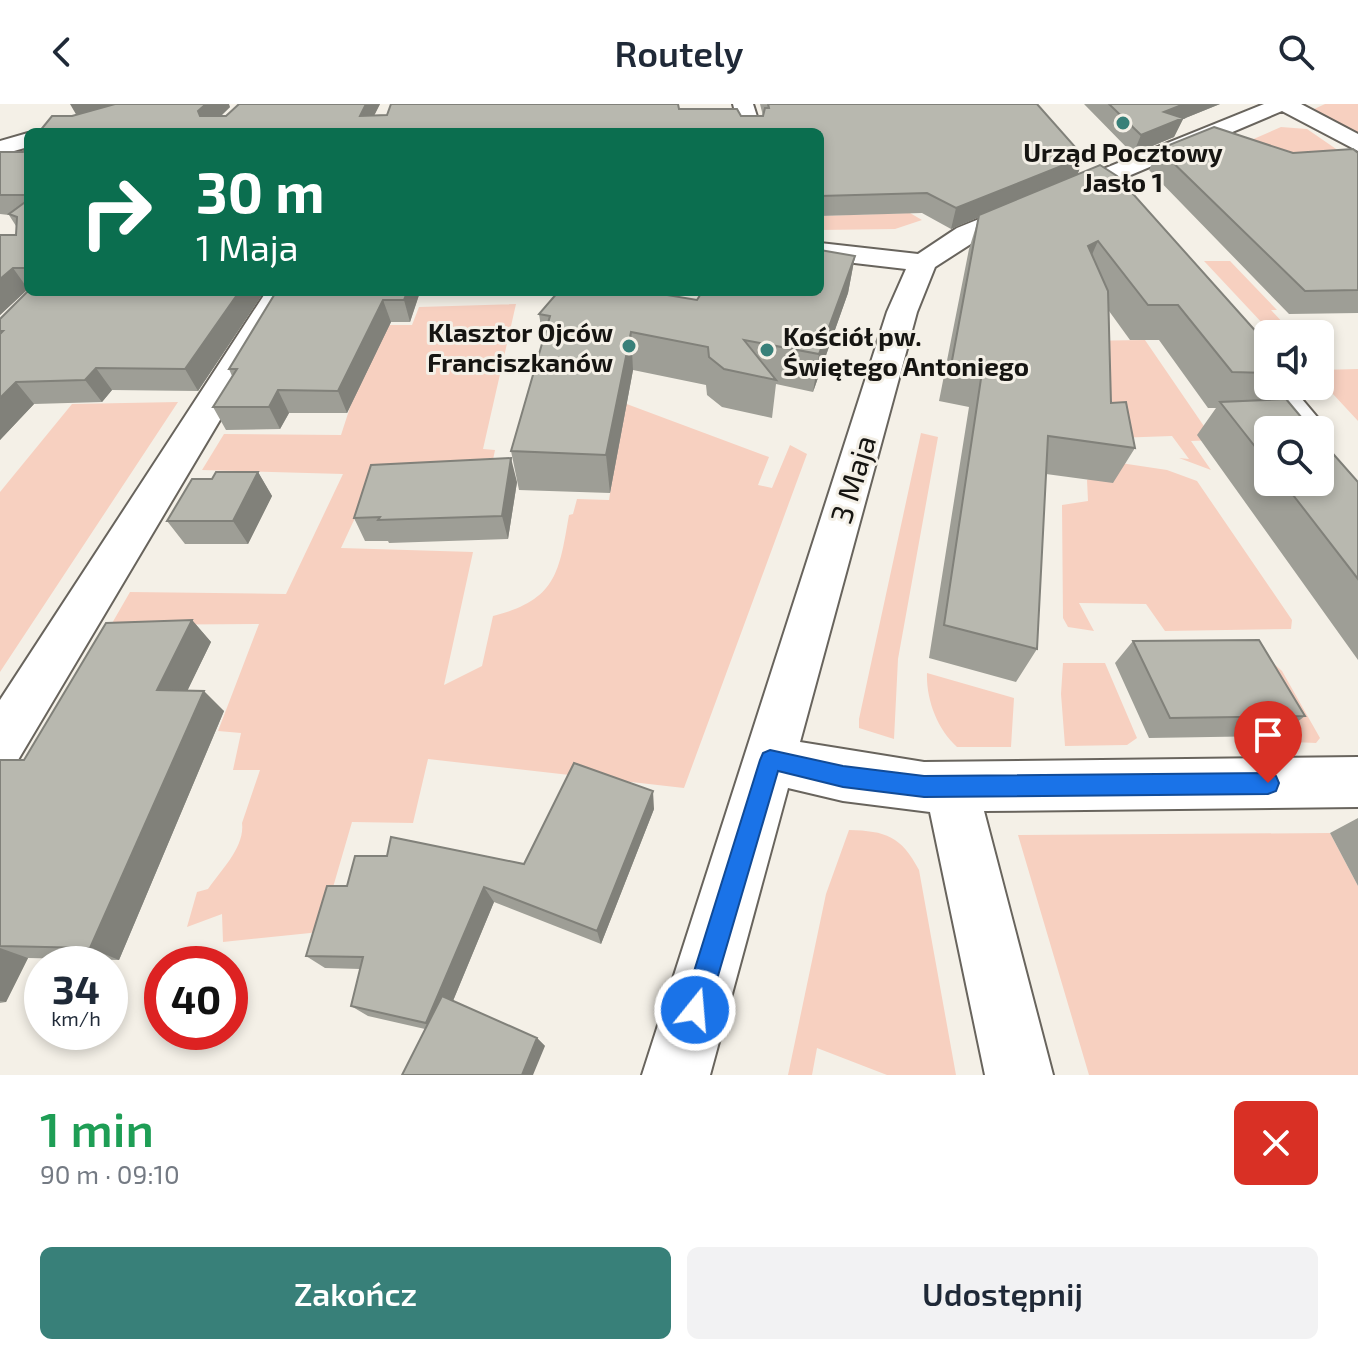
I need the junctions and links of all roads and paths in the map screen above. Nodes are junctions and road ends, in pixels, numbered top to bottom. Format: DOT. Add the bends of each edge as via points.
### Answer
graph roads {
  1 [pos="743,104"];
  2 [pos="1282,104"];
  3 [pos="750,128"];
  4 [pos="24,141"];
  5 [pos="1358,144"];
  6 [pos="0,148"];
  7 [pos="824,251"];
  8 [pos="923,263"];
  9 [pos="279,296"];
  10 [pos="1284,400"];
  11 [pos="1298,416"];
  12 [pos="0,744"];
  13 [pos="770,760"];
  14 [pos="1358,782"];
  15 [pos="951,787"];
  16 [pos="676,1075"];
  17 [pos="1019,1075"];
  1 -- 3 [label="street"];
  2 -- 5 [label="street"];
  2 -- 8 [label="street" via="1103,194 967,234"];
  4 -- 6 [label="street"];
  7 -- 8 [label="street"];
  8 -- 13 [label="street, 3 Maja" via="902,312"];
  9 -- 12 [label="street"];
  10 -- 11 [label="street"];
  13 -- 15 [label="street" via="862,780"];
  13 -- 16 [label="street, 3 Maja"];
  14 -- 15 [label="street"];
  15 -- 17 [label="street"];
}
